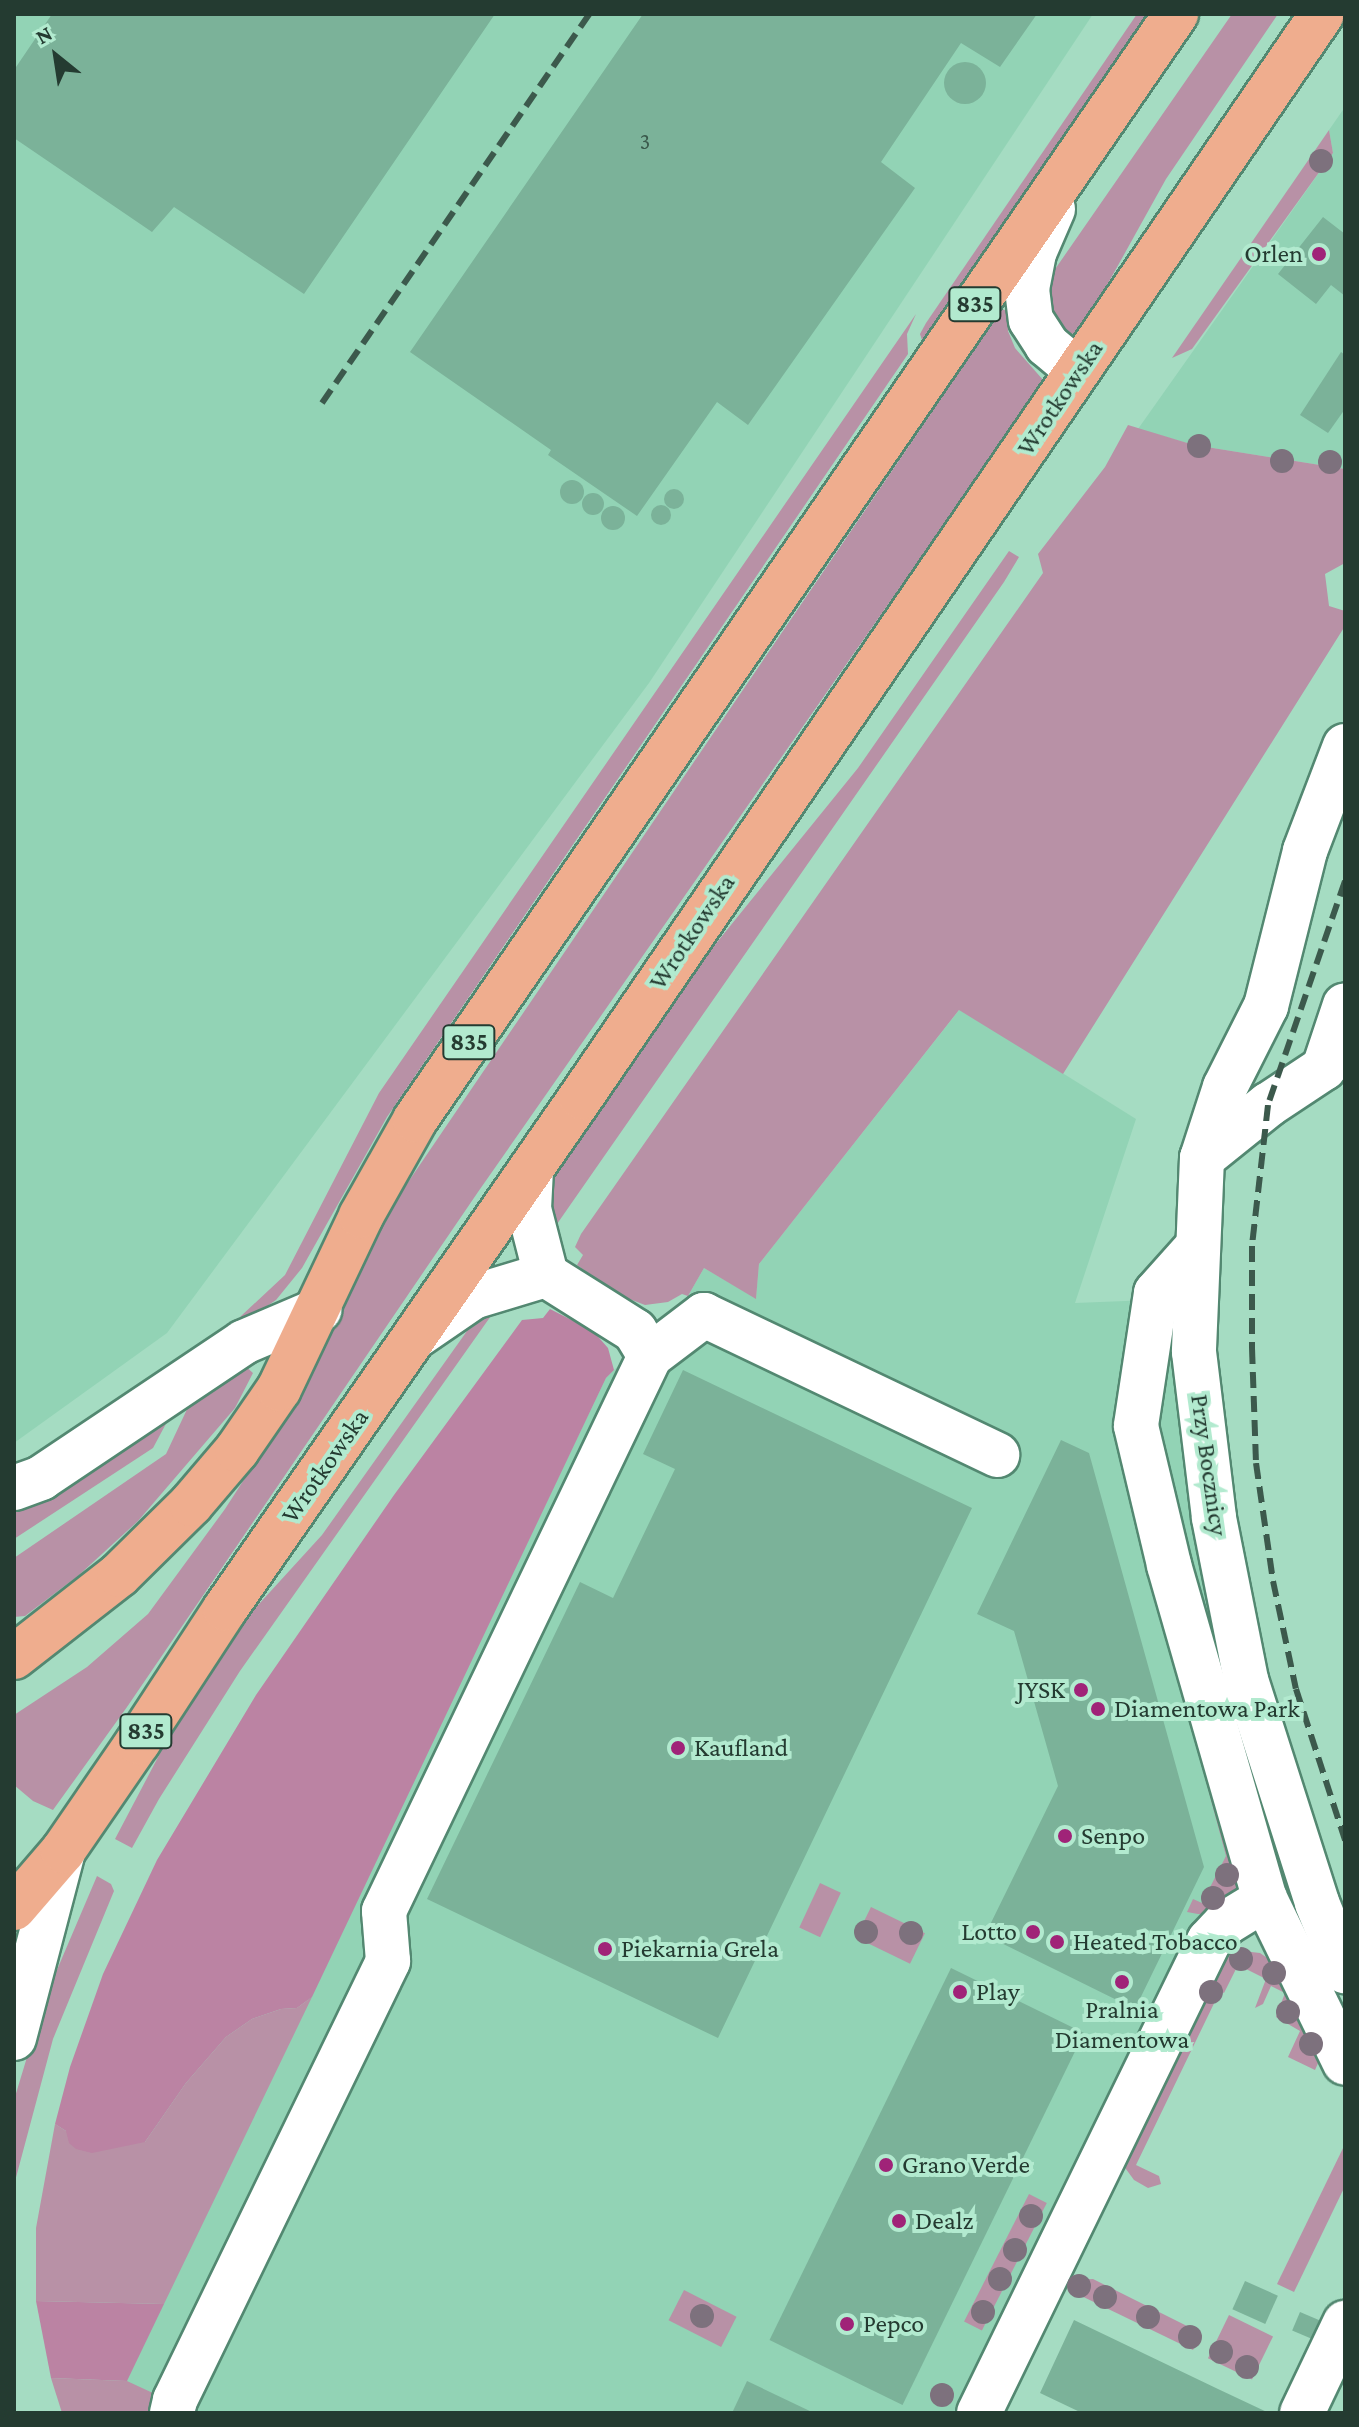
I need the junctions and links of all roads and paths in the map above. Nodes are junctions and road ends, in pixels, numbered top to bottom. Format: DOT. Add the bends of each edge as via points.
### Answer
graph roads {
  1 [pos="1176,14"];
  2 [pos="1322,14"];
  3 [pos="1065,173"];
  4 [pos="1078,371"];
  5 [pos="1345,746"];
  6 [pos="1345,1005"];
  7 [pos="1202,1158"];
  8 [pos="531,1169"];
  9 [pos="1198,1246"];
  10 [pos="546,1275"];
  11 [pos="319,1310"];
  12 [pos="414,1337"];
  13 [pos="650,1356"];
  14 [pos="997,1455"];
  15 [pos="14,1488"];
  16 [pos="14,1657"];
  17 [pos="63,1851"];
  18 [pos="1265,1899"];
  19 [pos="14,1908"];
  20 [pos="1345,1971"];
  21 [pos="14,2038"];
  22 [pos="1345,2063"];
  23 [pos="1345,2323"];
  24 [pos="172,2413"];
  25 [pos="979,2413"];
  26 [pos="1302,2413"];
  1 -- 3 [label="main road, 835"];
  2 -- 4 [label="main road, Wrotkowska / 835"];
  3 -- 4 [label="street" via="1034,253 1027,289 1031,320 1047,345"];
  3 -- 11 [label="main road, 835" via="415,1120 361,1216"];
  4 -- 8 [label="main road, Wrotkowska / 835"];
  5 -- 7 [label="street, Przy Bocznicy" via="1305,851 1266,1006 1225,1087"];
  6 -- 7 [label="street" via="1324,1068"];
  7 -- 9 [label="street, Przy Bocznicy"];
  8 -- 10 [label="street" via="529,1209"];
  8 -- 12 [label="main road, Wrotkowska / 835"];
  9 -- 18 [label="street" via="1156,1293 1136,1426 1169,1565"];
  9 -- 20 [label="street, Przy Bocznicy" via="1194,1352 1214,1518 1246,1680 1317,1903"];
  10 -- 12 [label="street" via="473,1297"];
  10 -- 13 [label="street" via="635,1331"];
  11 -- 15 [label="street" via="244,1342 41,1478"];
  11 -- 16 [label="main road, 835" via="279,1389 191,1504 119,1575"];
  12 -- 17 [label="main road, Wrotkowska / 835"];
  13 -- 14 [label="street" via="704,1315"];
  13 -- 24 [label="street" via="384,1911 388,1961"];
  17 -- 19 [label="main road, Wrotkowska / 835"];
  17 -- 21 [label="street, Wrotkowska"];
  18 -- 22 [label="street"];
  18 -- 25 [label="street" via="1226,1923 1209,1941"];
  23 -- 26 [label="street"];
}
